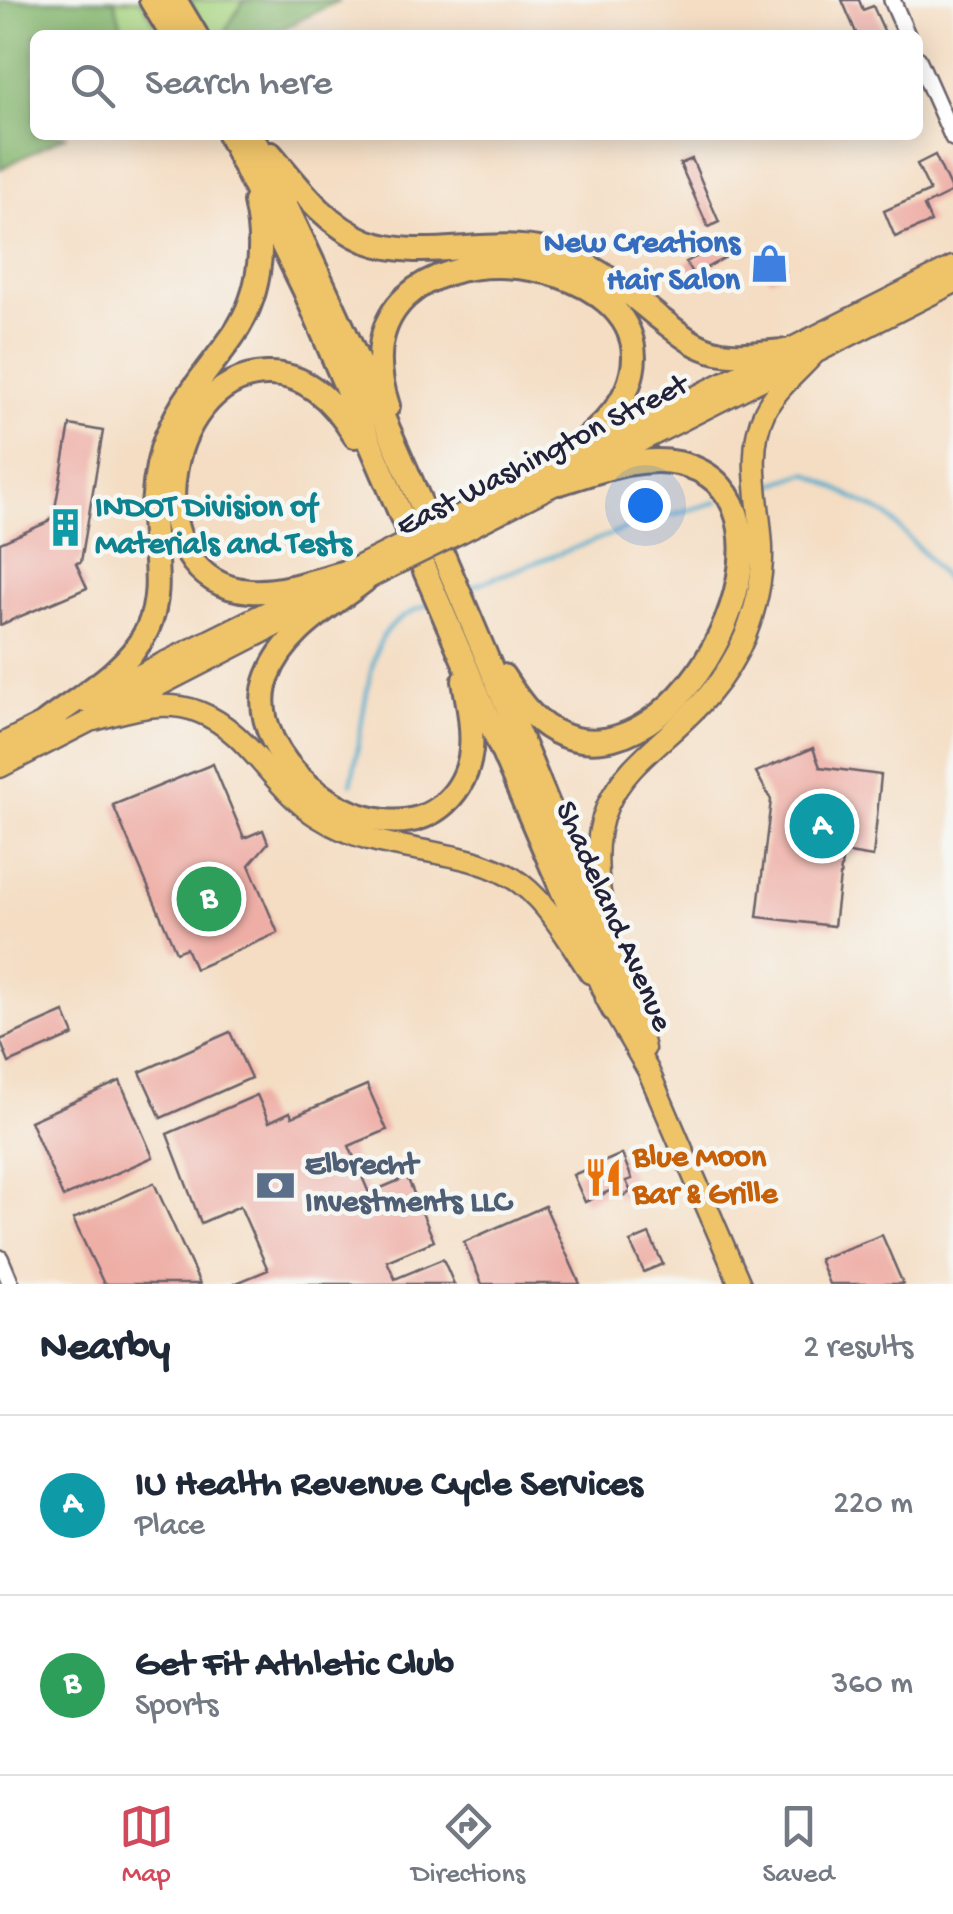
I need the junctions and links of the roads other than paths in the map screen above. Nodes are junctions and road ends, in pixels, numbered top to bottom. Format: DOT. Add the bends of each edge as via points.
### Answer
graph roads {
  1 [pos="151,0"];
  2 [pos="175,0"];
  3 [pos="892,0"];
  4 [pos="169,30"];
  5 [pos="193,30"];
  6 [pos="905,30"];
  7 [pos="923,70"];
  8 [pos="953,138"];
  9 [pos="232,140"];
  10 [pos="255,140"];
  11 [pos="257,140"];
  12 [pos="246,169"];
  13 [pos="953,267"];
  14 [pos="953,283"];
  15 [pos="785,351"];
  16 [pos="814,354"];
  17 [pos="407,477"];
  18 [pos="526,482"];
  19 [pos="560,483"];
  20 [pos="392,498"];
  21 [pos="457,525"];
  22 [pos="359,575"];
  23 [pos="465,637"];
  24 [pos="94,720"];
  25 [pos="46,722"];
  26 [pos="0,745"];
  27 [pos="0,767"];
  28 [pos="624,987"];
  29 [pos="613,1009"];
  30 [pos="648,1070"];
  31 [pos="0,1258"];
  32 [pos="12,1284"];
  33 [pos="740,1284"];
  1 -- 4 [label="highway"];
  2 -- 5 [label="highway"];
  3 -- 6 [label="street"];
  7 -- 8 [label="street"];
  9 -- 12 [label="highway, Shadeland Avenue"];
  10 -- 17 [label="highway, Shadeland Avenue"];
  11 -- 15 [label="highway" via="334,222 364,240 408,250 546,250 602,274 701,347 721,354"];
  12 -- 20 [label="highway, Shadeland Avenue"];
  12 -- 25 [label="highway" via="258,220 258,276 235,333 187,395 161,454 153,504 158,585 152,618 124,663"];
  13 -- 15 [label="main road, East Washington Street"];
  14 -- 16 [label="main road, East Washington Street"];
  15 -- 18 [label="main road, East Washington Street"];
  16 -- 19 [label="main road, East Washington Street"];
  16 -- 28 [label="main road" via="773,398 758,430 762,563 742,641 707,696 624,778 602,818 596,874"];
  17 -- 18 [label="highway" via="382,384 388,325 405,299 437,277 508,265 557,274 597,294 620,317 631,352 628,384 612,412"];
  17 -- 23 [label="highway, Shadeland Avenue"];
  18 -- 21 [label="main road, East Washington Street"];
  19 -- 21 [label="main road, East Washington Street"];
  19 -- 23 [label="highway" via="658,462 692,468 716,484 736,513 741,548 734,598 714,649 681,693 648,720 612,738 584,740 556,732 530,712"];
  20 -- 22 [label="highway" via="345,421 304,382 273,374 243,378 221,389 196,417 179,461 174,506 180,540 197,567 249,591"];
  20 -- 23 [label="highway, Shadeland Avenue"];
  21 -- 22 [label="main road, East Washington Street, bridge"];
  22 -- 23 [label="highway" via="284,646 264,685 272,738 302,779 330,800 372,821 400,823 424,817 450,798 464,777 471,743"];
  22 -- 24 [label="main road, East Washington Street"];
  22 -- 25 [label="main road, East Washington Street"];
  23 -- 28 [label="highway, Shadeland Avenue"];
  23 -- 29 [label="highway, Shadeland Avenue"];
  24 -- 27 [label="main road, East Washington Street"];
  24 -- 29 [label="main road" via="148,706 198,711 232,732 293,798 339,830 497,869 548,911"];
  25 -- 26 [label="main road, East Washington Street"];
  28 -- 30 [label="main road, Shadeland Avenue"];
  29 -- 30 [label="main road, Shadeland Avenue"];
  30 -- 33 [label="main road"];
  31 -- 32 [label="street"];
}
